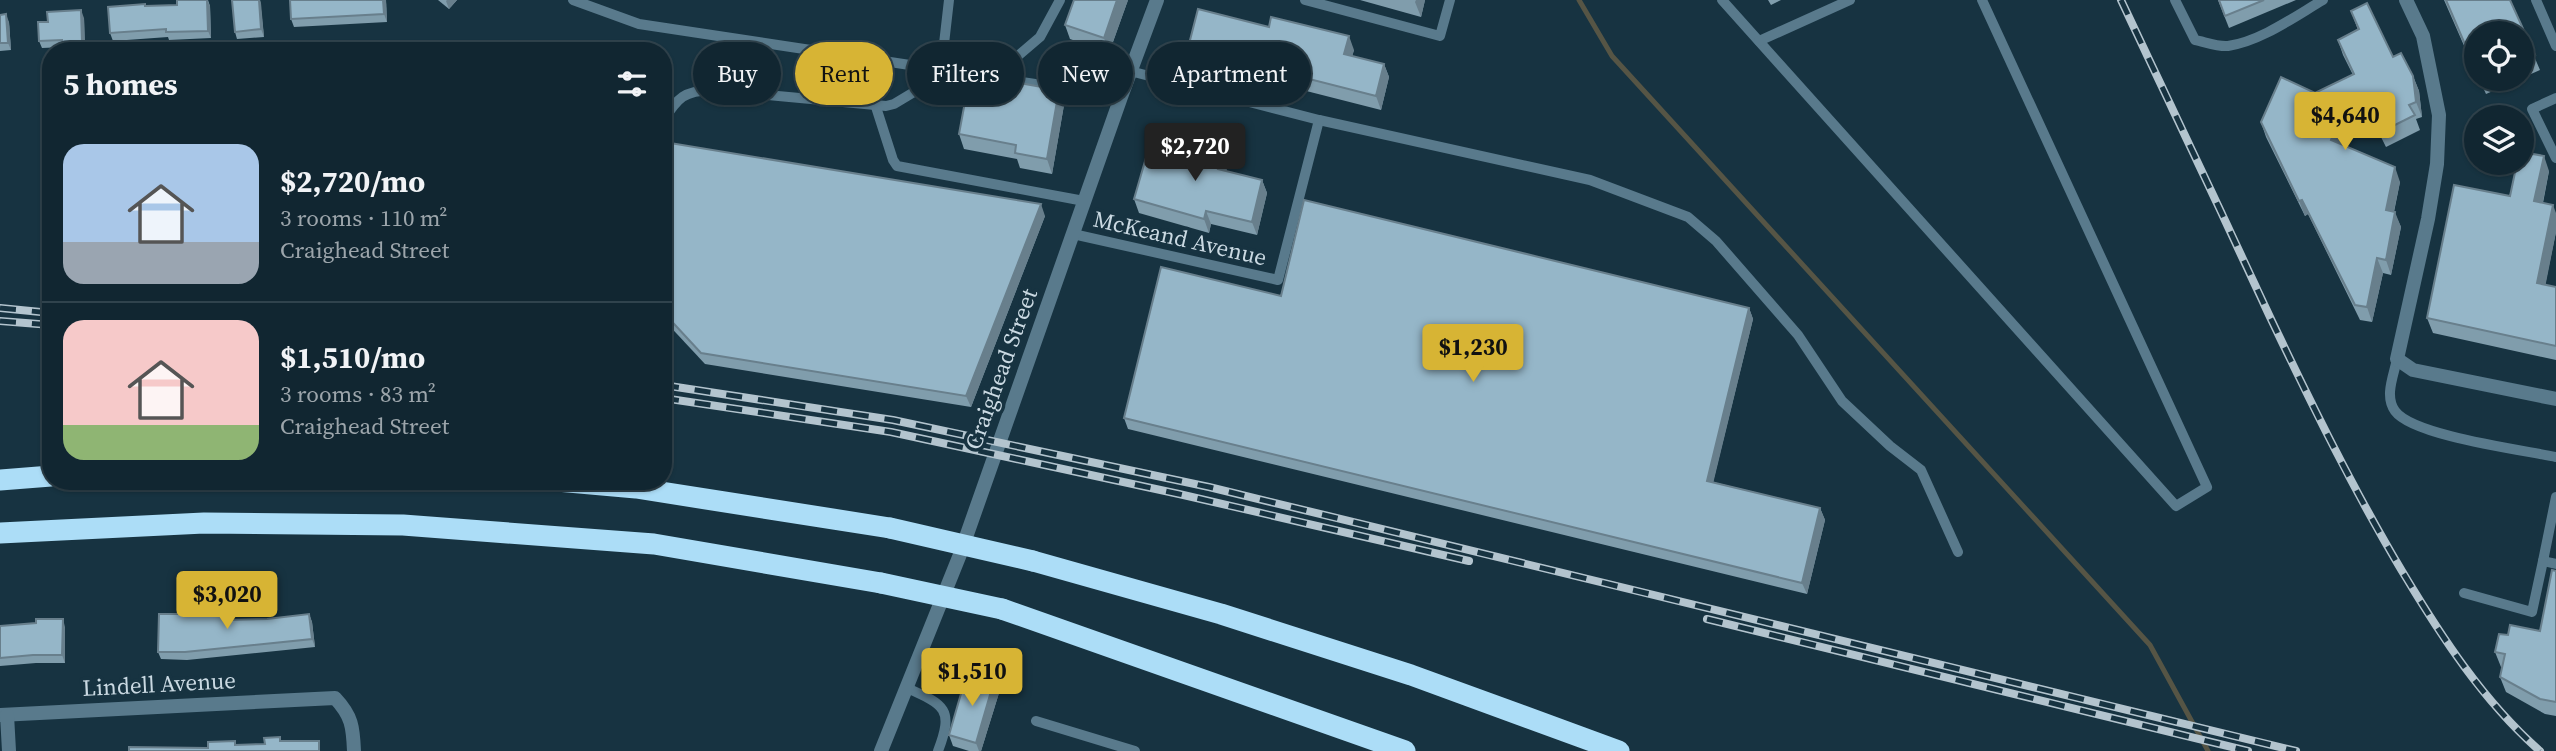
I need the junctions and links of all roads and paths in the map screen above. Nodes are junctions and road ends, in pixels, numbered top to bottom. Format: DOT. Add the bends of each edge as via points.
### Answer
graph roads {
  1 [pos="573,0"];
  2 [pos="949,0"];
  3 [pos="1060,0"];
  4 [pos="1157,0"];
  5 [pos="1305,0"];
  6 [pos="1450,0"];
  7 [pos="1722,0"];
  8 [pos="1850,0"];
  9 [pos="1982,0"];
  10 [pos="2175,0"];
  11 [pos="2323,0"];
  12 [pos="2406,0"];
  13 [pos="2536,0"];
  14 [pos="1759,41"];
  15 [pos="946,42"];
  16 [pos="2556,46"];
  17 [pos="1024,51"];
  18 [pos="1133,63"];
  19 [pos="907,64"];
  20 [pos="1133,72"];
  21 [pos="907,95"];
  22 [pos="2556,98"];
  23 [pos="1118,105"];
  24 [pos="672,107"];
  25 [pos="876,107"];
  26 [pos="1319,120"];
  27 [pos="2556,158"];
  28 [pos="1084,201"];
  29 [pos="1073,234"];
  30 [pos="2397,359"];
  31 [pos="2556,399"];
  32 [pos="2556,457"];
  33 [pos="42,477"];
  34 [pos="0,480"];
  35 [pos="649,490"];
  36 [pos="2556,497"];
  37 [pos="0,533"];
  38 [pos="1958,552"];
  39 [pos="2543,561"];
  40 [pos="2556,564"];
  41 [pos="2464,593"];
  42 [pos="906,688"];
  43 [pos="4,715"];
  44 [pos="1036,721"];
  45 [pos="9,751"];
  46 [pos="354,751"];
  47 [pos="881,751"];
  48 [pos="938,751"];
  49 [pos="1135,751"];
  50 [pos="1405,751"];
  51 [pos="1619,751"];
  1 -- 19 [label="lane" via="639,24"];
  2 -- 15 [label="lane"];
  3 -- 17 [label="lane" via="1040,37"];
  4 -- 18 [label="street, Craighead Street"];
  5 -- 6 [label="lane" via="1440,37"];
  7 -- 14 [label="lane"];
  8 -- 14 [label="lane"];
  9 -- 14 [label="lane" via="2207,487 2176,506"];
  10 -- 11 [label="lane" via="2195,40 2226,46 2281,24"];
  12 -- 30 [label="street" via="2423,36 2439,115 2428,219"];
  13 -- 16 [label="lane"];
  20 -- 26 [label="lane"];
  21 -- 25 [label="lane" via="894,104"];
  22 -- 27 [label="lane" via="2532,110"];
  23 -- 28 [label="street, Craighead Street"];
  24 -- 25 [label="lane" via="683,95 712,90"];
  25 -- 28 [label="lane" via="897,166"];
  26 -- 29 [label="lane, McKeand Avenue" via="1278,280"];
  26 -- 38 [label="lane" via="1590,180 1688,217 1716,241 1798,335 1842,401 1921,470"];
  28 -- 29 [label="street, Craighead Street"];
  29 -- 42 [label="street, Craighead Street" via="959,557"];
  30 -- 31 [label="street" via="2413,370"];
  30 -- 32 [label="lane" via="2389,397 2396,413 2425,430"];
  33 -- 34 [label="highway"];
  35 -- 51 [label="highway, bridge" via="890,528 1032,561 1385,666"];
  36 -- 39 [label="lane"];
  37 -- 50 [label="highway, bridge" via="204,523 403,525 654,544 1002,609"];
  39 -- 40 [label="lane"];
  39 -- 41 [label="lane" via="2532,612"];
  42 -- 47 [label="street, Craighead Street"];
  42 -- 48 [label="lane" via="945,712 947,726"];
  43 -- 45 [label="street"];
  43 -- 46 [label="street, Lindell Avenue" via="335,698 347,710"];
  44 -- 49 [label="lane"];
}
